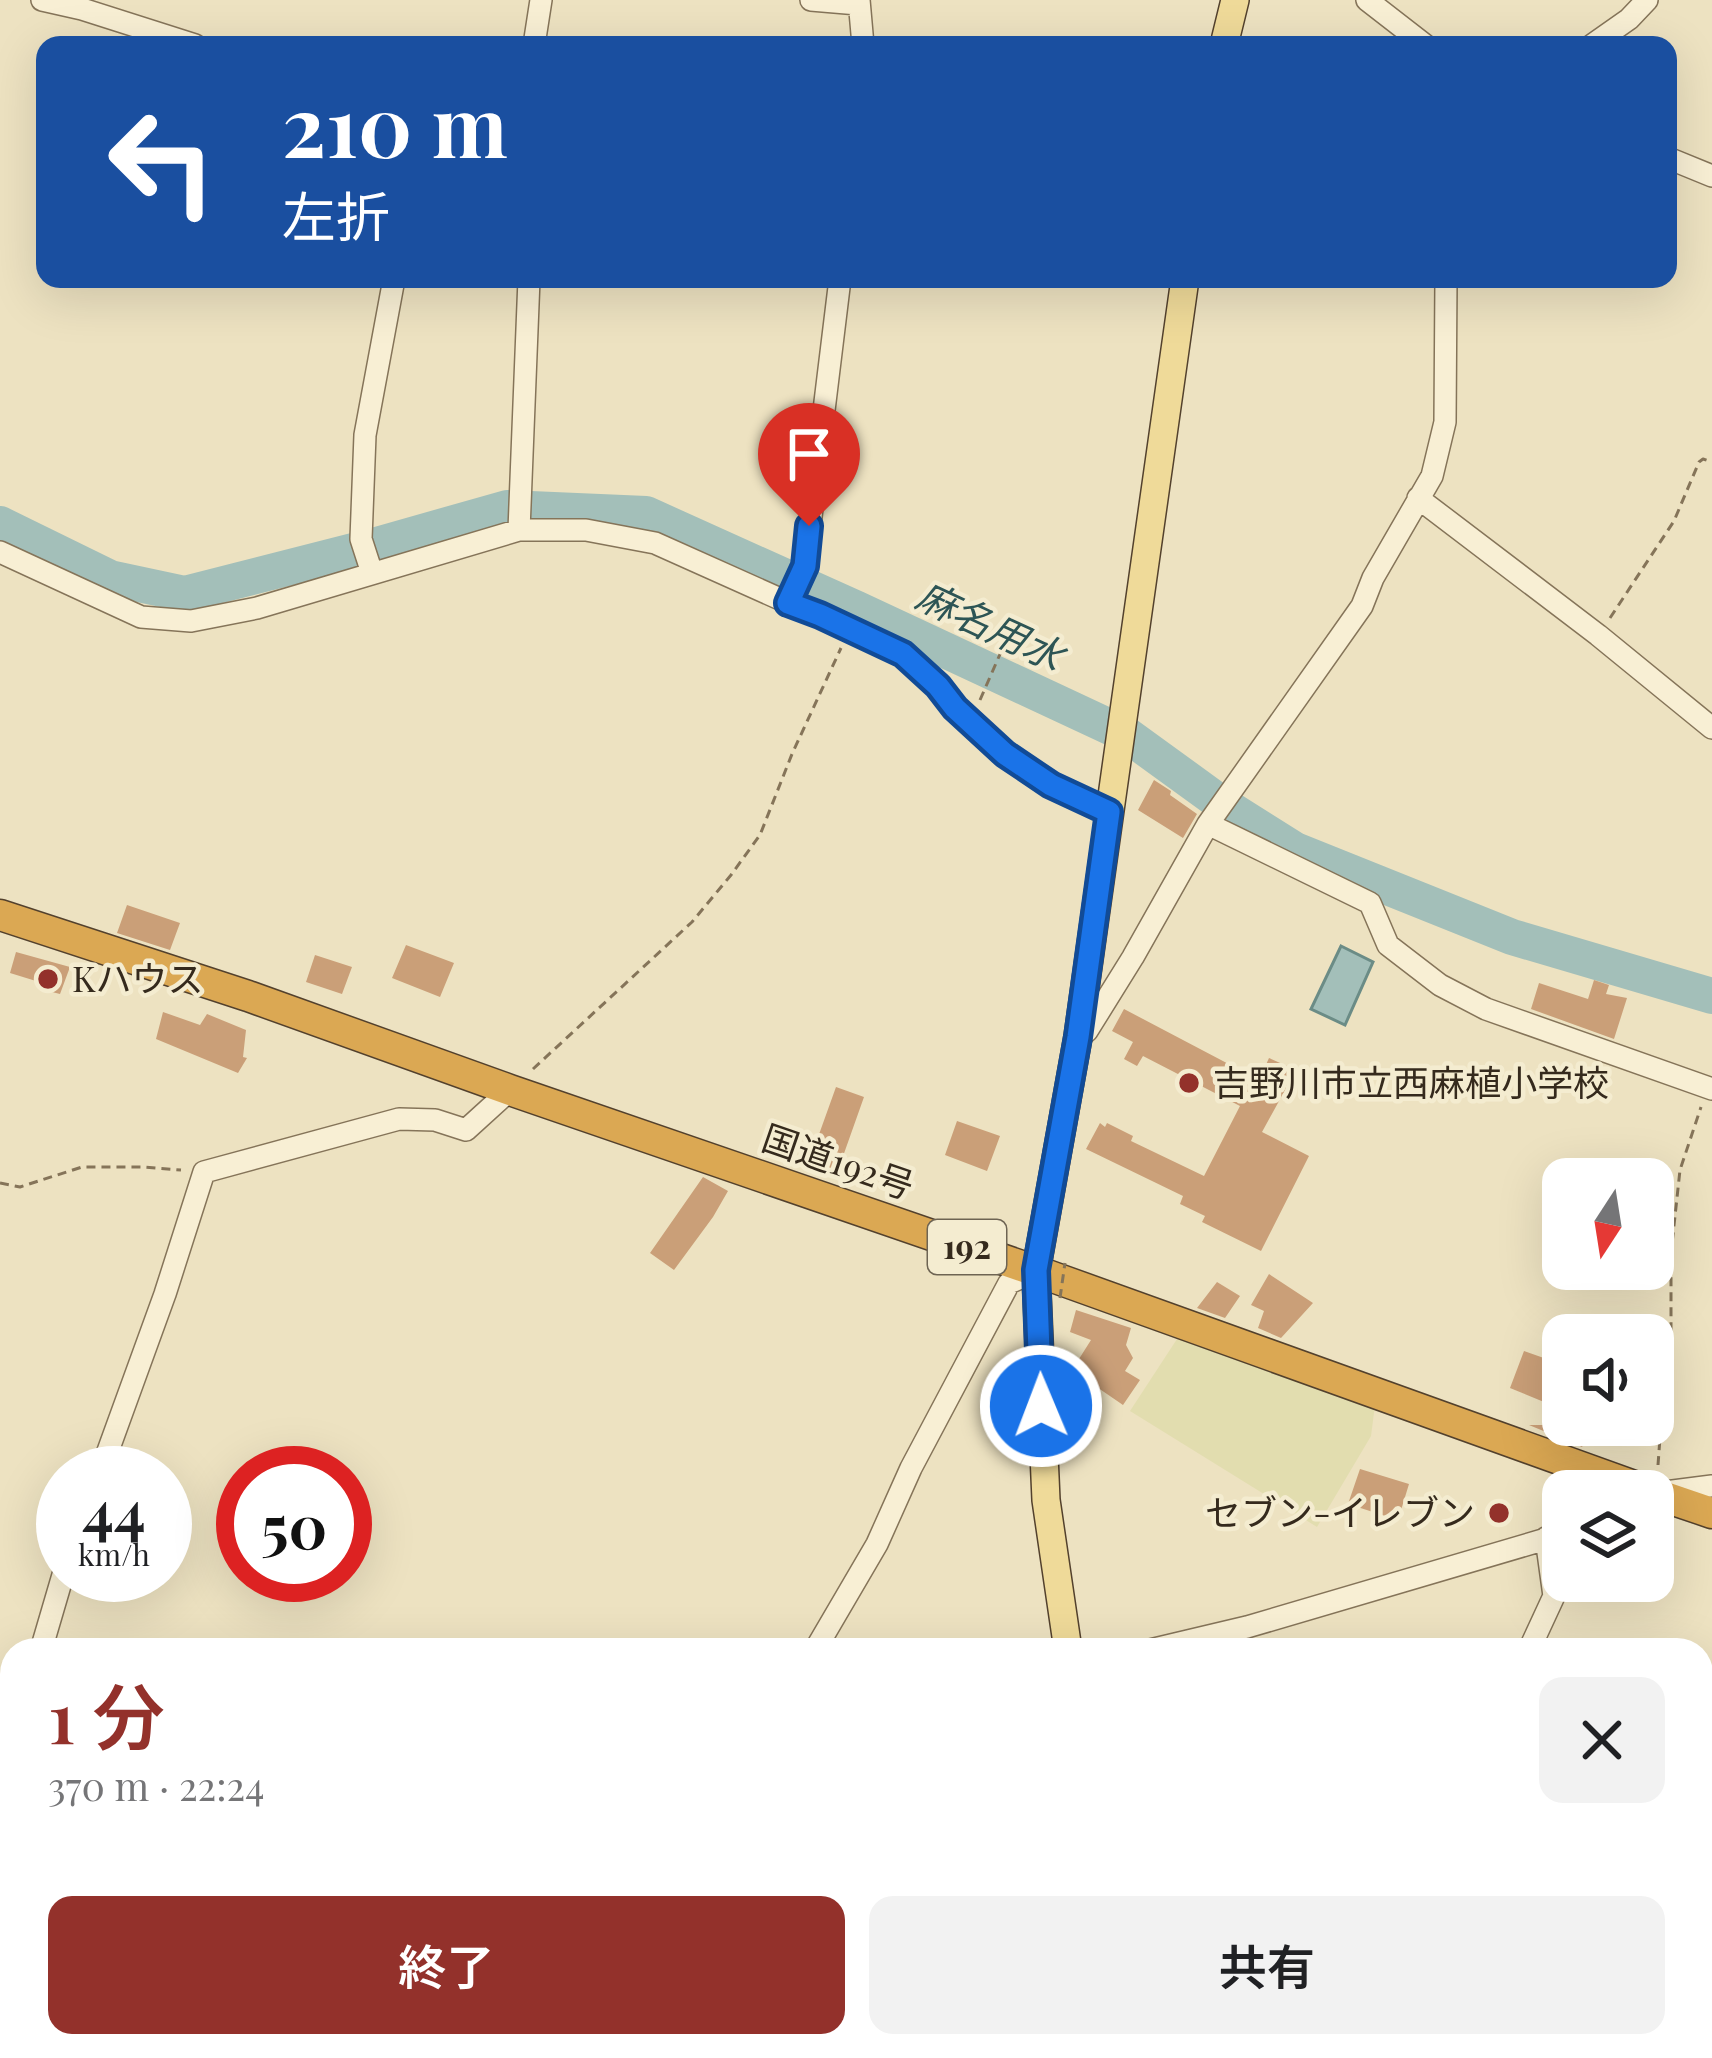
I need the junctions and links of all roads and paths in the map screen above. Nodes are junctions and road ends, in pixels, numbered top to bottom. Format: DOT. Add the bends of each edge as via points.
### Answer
graph roads {
  1 [pos="541,0"];
  2 [pos="811,0"];
  3 [pos="1235,0"];
  4 [pos="1367,0"];
  5 [pos="1647,0"];
  6 [pos="54,1"];
  7 [pos="859,2"];
  8 [pos="166,36"];
  9 [pos="535,36"];
  10 [pos="861,36"];
  11 [pos="1226,36"];
  12 [pos="1413,36"];
  13 [pos="1605,36"];
  14 [pos="1677,162"];
  15 [pos="1712,176"];
  16 [pos="392,288"];
  17 [pos="530,288"];
  18 [pos="839,288"];
  19 [pos="1184,288"];
  20 [pos="1446,288"];
  21 [pos="1712,462"];
  22 [pos="1418,498"];
  23 [pos="520,530"];
  24 [pos="0,552"];
  25 [pos="370,569"];
  26 [pos="788,603"];
  27 [pos="850,630"];
  28 [pos="1598,635"];
  29 [pos="1004,645"];
  30 [pos="984,689"];
  31 [pos="1712,728"];
  32 [pos="1109,812"];
  33 [pos="1210,821"];
  34 [pos="0,915"];
  35 [pos="1078,1037"];
  36 [pos="510,1090"];
  37 [pos="1707,1095"];
  38 [pos="204,1172"];
  39 [pos="0,1183"];
  40 [pos="1051,1267"];
  41 [pos="1060,1298"];
  42 [pos="110,1446"];
  43 [pos="1592,1470"];
  44 [pos="1656,1470"];
  45 [pos="1712,1486"];
  46 [pos="1674,1491"];
  47 [pos="1674,1500"];
  48 [pos="1712,1513"];
  49 [pos="1542,1540"];
  50 [pos="55,1602"];
  51 [pos="1551,1602"];
  52 [pos="44,1638"];
  53 [pos="822,1638"];
  54 [pos="1066,1638"];
  55 [pos="1203,1638"];
  56 [pos="1535,1638"];
  1 -- 9 [label="street"];
  2 -- 7 [label="street"];
  3 -- 11 [label="main road"];
  4 -- 12 [label="street"];
  5 -- 13 [label="street"];
  6 -- 8 [label="street"];
  7 -- 10 [label="street"];
  14 -- 15 [label="street"];
  16 -- 25 [label="street" via="364,435 361,539"];
  17 -- 23 [label="street"];
  18 -- 26 [label="street" via="805,566"];
  19 -- 32 [label="main road"];
  20 -- 22 [label="street" via="1445,422"];
  21 -- 28 [label="path" via="1699,462 1674,520"];
  22 -- 28 [label="street"];
  22 -- 33 [label="street" via="1362,605"];
  23 -- 25 [label="street"];
  23 -- 26 [label="street" via="586,530 656,543"];
  24 -- 25 [label="street" via="141,617 190,621 257,608"];
  26 -- 27 [label="street"];
  27 -- 32 [label="street" via="903,654 1005,754"];
  27 -- 36 [label="path" via="760,836 692,922"];
  28 -- 31 [label="street"];
  29 -- 30 [label="path"];
  32 -- 35 [label="main road"];
  33 -- 35 [label="street"];
  33 -- 37 [label="street" via="1370,904 1388,945 1440,985"];
  34 -- 36 [label="highway, 国道192号 / 192"];
  35 -- 40 [label="main road"];
  36 -- 38 [label="street" via="466,1130 399,1120"];
  36 -- 40 [label="highway, 国道192号 / 192"];
  37 -- 44 [label="path" via="1680,1169 1671,1373"];
  38 -- 39 [label="path" via="82,1167 20,1187"];
  38 -- 42 [label="street"];
  40 -- 41 [label="path, bridge"];
  40 -- 43 [label="highway, 国道192号 / 192"];
  40 -- 53 [label="street" via="1009,1283"];
  40 -- 54 [label="main road" via="1046,1500"];
  45 -- 46 [label="street"];
  47 -- 48 [label="highway, 国道192号 / 192"];
  49 -- 55 [label="street"];
  50 -- 52 [label="street"];
  51 -- 56 [label="street"];
}
